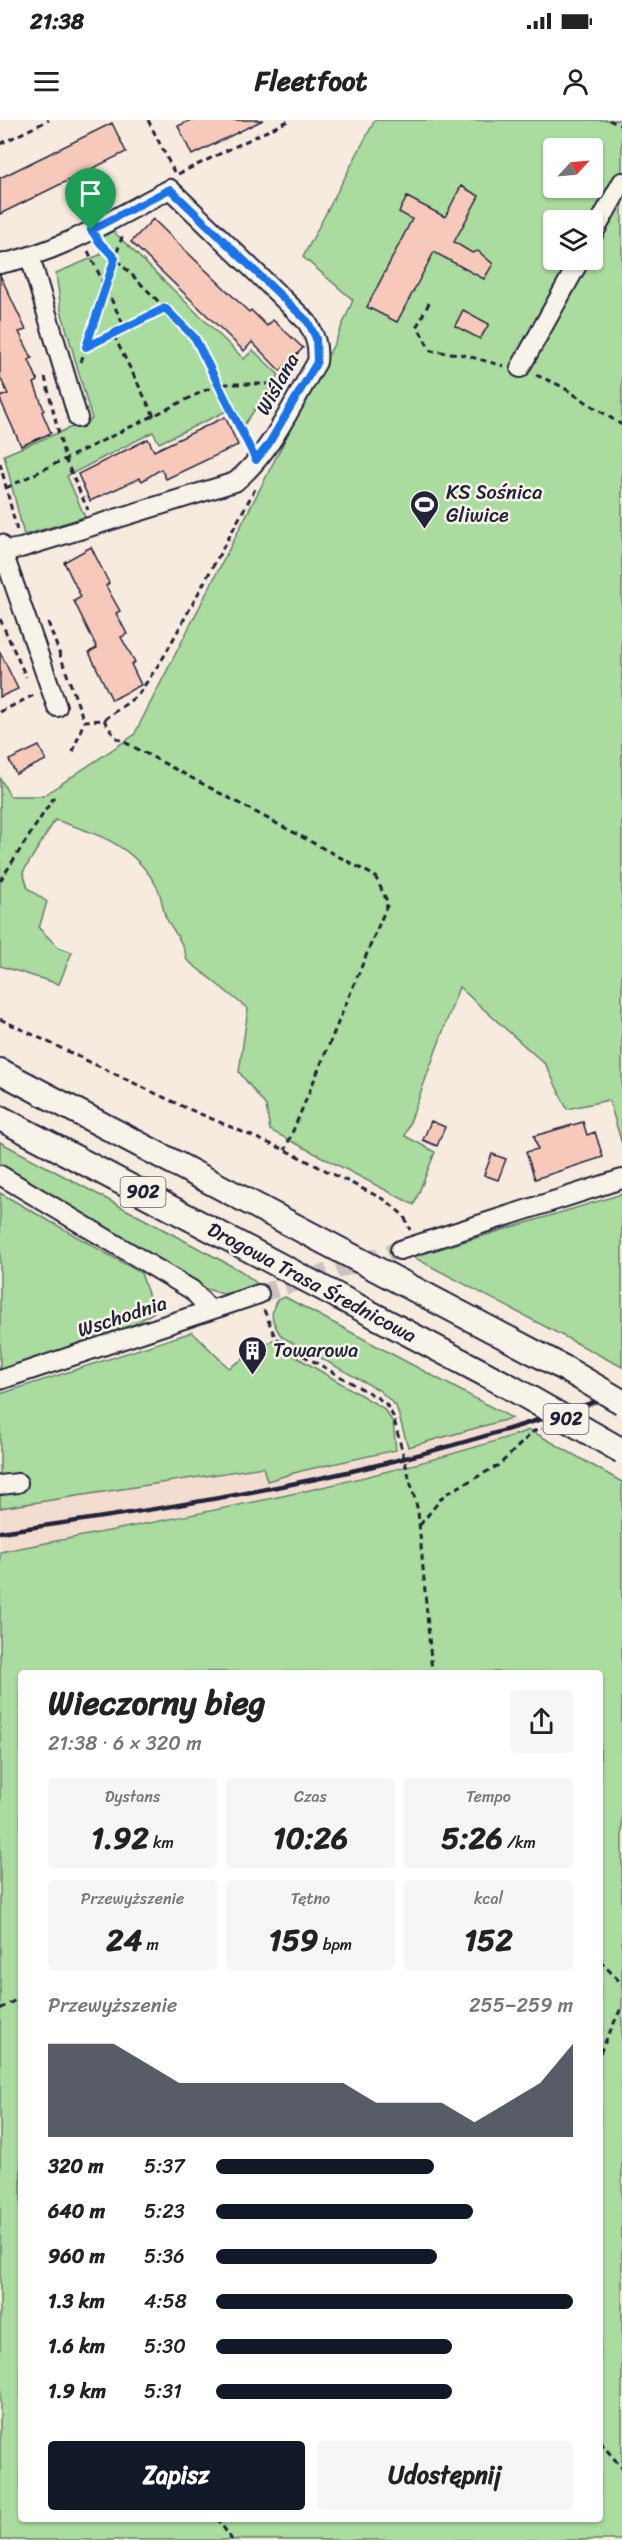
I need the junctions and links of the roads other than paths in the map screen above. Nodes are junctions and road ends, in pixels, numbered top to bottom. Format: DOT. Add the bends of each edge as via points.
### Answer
graph roads {
  1 [pos="622,182"];
  2 [pos="603,216"];
  3 [pos="30,257"];
  4 [pos="0,264"];
  5 [pos="574,270"];
  6 [pos="520,368"];
  7 [pos="78,418"];
  8 [pos="1,548"];
  9 [pos="57,707"];
  10 [pos="0,1071"];
  11 [pos="0,1118"];
  12 [pos="0,1175"];
  13 [pos="622,1179"];
  14 [pos="408,1247"];
  15 [pos="259,1294"];
  16 [pos="210,1310"];
  17 [pos="0,1380"];
  18 [pos="622,1402"];
  19 [pos="622,1451"];
  1 -- 2 [label="street"];
  3 -- 4 [label="street, Wiślana"];
  3 -- 7 [label="street"];
  3 -- 8 [label="street, Wiślana" via="170,189 308,322 316,338 317,362 256,460 235,482 21,548"];
  5 -- 6 [label="street"];
  8 -- 9 [label="street, Wiślana"];
  10 -- 18 [label="main road, Drogowa Trasa Średnicowa / 902, bridge"];
  11 -- 19 [label="main road, Drogowa Trasa Średnicowa / 902, bridge" via="510,1387"];
  12 -- 16 [label="street" via="192,1290"];
  13 -- 14 [label="street"];
  15 -- 16 [label="street, Wschodnia"];
  16 -- 17 [label="street, Wschodnia"];
}
